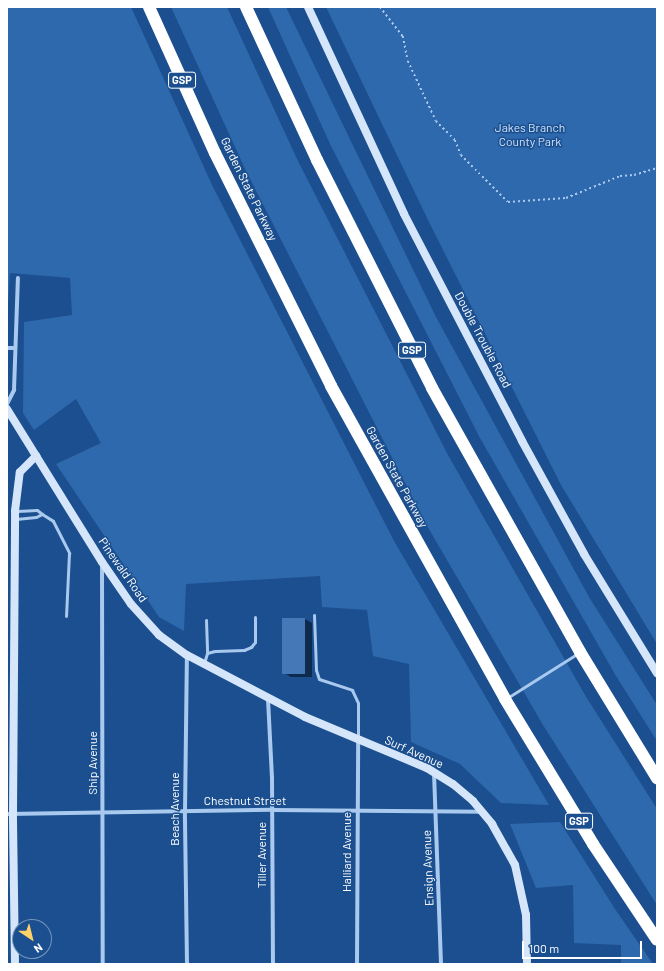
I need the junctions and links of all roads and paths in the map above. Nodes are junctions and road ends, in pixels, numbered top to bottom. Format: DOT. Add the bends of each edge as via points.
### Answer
graph roads {
  1 [pos="149,7"];
  2 [pos="246,7"];
  3 [pos="308,7"];
  4 [pos="380,7"];
  5 [pos="657,168"];
  6 [pos="18,278"];
  7 [pos="7,348"];
  8 [pos="15,348"];
  9 [pos="7,404"];
  10 [pos="7,409"];
  11 [pos="36,456"];
  12 [pos="15,511"];
  13 [pos="42,514"];
  14 [pos="15,520"];
  15 [pos="102,562"];
  16 [pos="10,579"];
  17 [pos="314,615"];
  18 [pos="66,616"];
  19 [pos="255,617"];
  20 [pos="206,620"];
  21 [pos="580,652"];
  22 [pos="207,653"];
  23 [pos="187,655"];
  24 [pos="204,663"];
  25 [pos="657,673"];
  26 [pos="268,697"];
  27 [pos="505,699"];
  28 [pos="358,740"];
  29 [pos="434,772"];
  30 [pos="657,778"];
  31 [pos="272,810"];
  32 [pos="356,811"];
  33 [pos="185,812"];
  34 [pos="436,812"];
  35 [pos="483,812"];
  36 [pos="103,813"];
  37 [pos="10,814"];
  38 [pos="657,940"];
  39 [pos="15,964"];
  40 [pos="103,964"];
  41 [pos="187,964"];
  42 [pos="273,964"];
  43 [pos="357,964"];
  44 [pos="441,964"];
  45 [pos="527,964"];
  1 -- 27 [label="highway, Garden State Parkway / GSP" via="215,153 331,386"];
  2 -- 21 [label="highway, GSP" via="316,160 432,388"];
  3 -- 25 [label="main road, Double Trouble Road" via="404,214 522,441 584,554"];
  4 -- 5 [label="path" via="403,36 403,48 408,61 436,121 455,140 461,155 508,202 566,198 620,176"];
  6 -- 8 [label="street"];
  7 -- 8 [label="street"];
  8 -- 9 [label="street" via="14,390"];
  10 -- 11 [label="main road, Pinewald Road"];
  11 -- 12 [label="main road" via="20,472"];
  11 -- 15 [label="main road, Pinewald Road"];
  12 -- 13 [label="lane" via="37,510"];
  12 -- 14 [label="main road"];
  13 -- 14 [label="lane"];
  13 -- 18 [label="lane" via="53,521 69,553"];
  14 -- 16 [label="main road"];
  15 -- 23 [label="main road, Pinewald Road" via="149,625"];
  15 -- 36 [label="street, Ship Avenue"];
  16 -- 37 [label="main road"];
  17 -- 28 [label="lane" via="316,670 319,679 352,690 358,703"];
  19 -- 22 [label="lane" via="255,642 251,647"];
  20 -- 22 [label="lane"];
  21 -- 27 [label="lane"];
  21 -- 30 [label="highway, GSP"];
  22 -- 24 [label="lane"];
  23 -- 24 [label="main road, Pinewald Road"];
  23 -- 33 [label="street, Beach Avenue"];
  24 -- 26 [label="main road, Pinewald Road"];
  26 -- 28 [label="main road, Surf Avenue" via="305,717"];
  26 -- 31 [label="street, Tiller Avenue"];
  27 -- 38 [label="highway, Garden State Parkway / GSP" via="593,844"];
  28 -- 29 [label="main road, Surf Avenue"];
  28 -- 32 [label="street, Halliard Avenue"];
  29 -- 34 [label="street, Ensign Avenue"];
  29 -- 35 [label="main road, Surf Avenue" via="454,784"];
  31 -- 32 [label="street, Chestnut Street"];
  31 -- 33 [label="street, Chestnut Street"];
  31 -- 42 [label="street, Tiller Avenue"];
  32 -- 34 [label="street, Chestnut Street"];
  32 -- 43 [label="street, Halliard Avenue"];
  33 -- 36 [label="street, Chestnut Street"];
  33 -- 41 [label="street, Beach Avenue"];
  34 -- 35 [label="street, Chestnut Street"];
  34 -- 44 [label="street, Ensign Avenue"];
  35 -- 45 [label="main road, Surf Avenue" via="506,845 521,883 526,915"];
  36 -- 37 [label="street, Chestnut Street"];
  36 -- 40 [label="street, Ship Avenue"];
  37 -- 39 [label="main road"];
}
